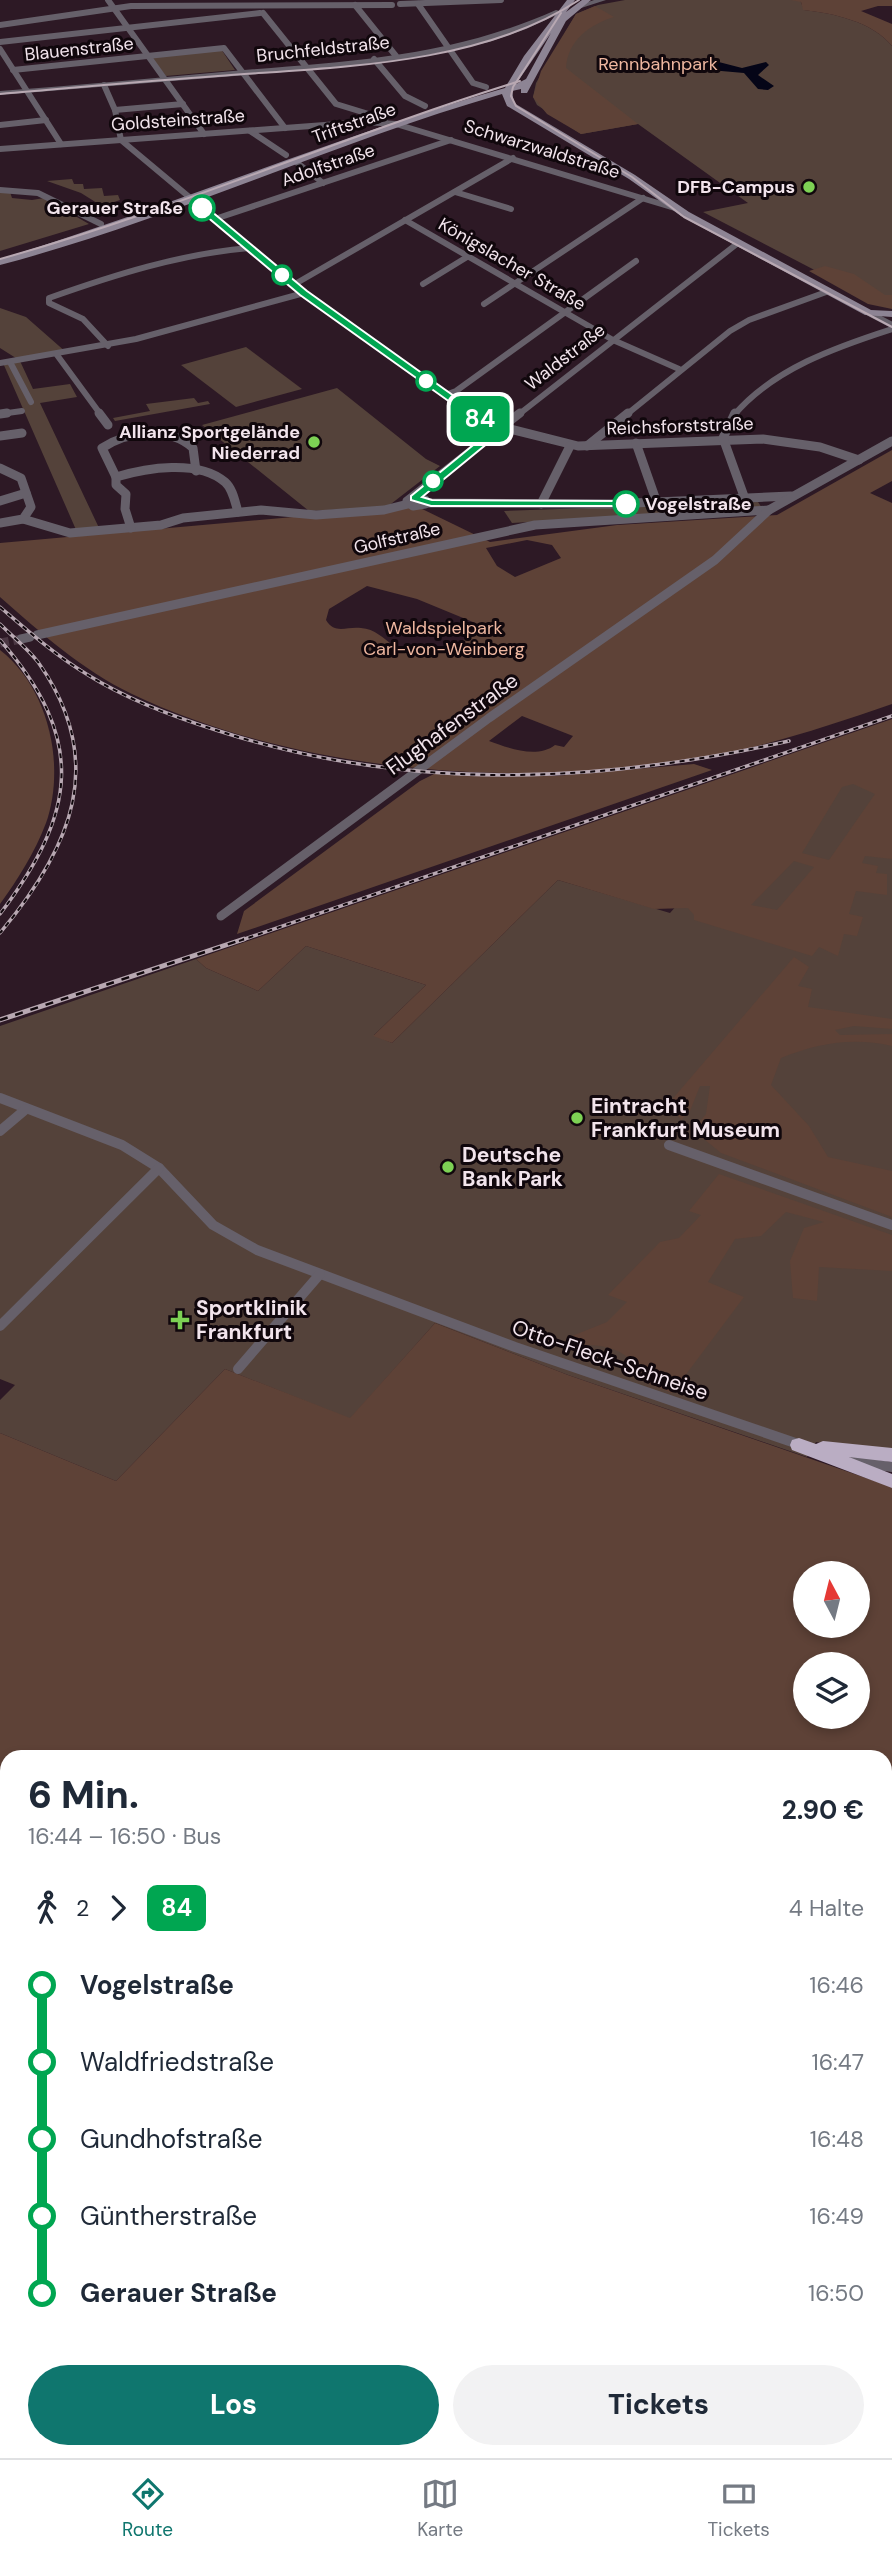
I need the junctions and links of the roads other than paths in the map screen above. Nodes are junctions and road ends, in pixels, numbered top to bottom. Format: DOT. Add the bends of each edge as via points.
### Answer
graph roads {
  1 [pos="108,0"];
  2 [pos="501,0"];
  3 [pos="587,0"];
  4 [pos="602,0"];
  5 [pos="400,4"];
  6 [pos="418,4"];
  7 [pos="574,4"];
  8 [pos="355,5"];
  9 [pos="392,5"];
  10 [pos="113,8"];
  11 [pos="264,10"];
  12 [pos="561,14"];
  13 [pos="0,25"];
  14 [pos="126,26"];
  15 [pos="544,26"];
  16 [pos="0,42"];
  17 [pos="0,49"];
  18 [pos="450,50"];
  19 [pos="148,56"];
  20 [pos="396,57"];
  21 [pos="374,59"];
  22 [pos="308,67"];
  23 [pos="13,70"];
  24 [pos="242,73"];
  25 [pos="165,80"];
  26 [pos="104,85"];
  27 [pos="489,89"];
  28 [pos="513,89"];
  29 [pos="27,91"];
  30 [pos="0,93"];
  31 [pos="183,104"];
  32 [pos="425,106"];
  33 [pos="115,110"];
  34 [pos="538,119"];
  35 [pos="46,120"];
  36 [pos="385,121"];
  37 [pos="0,125"];
  38 [pos="362,125"];
  39 [pos="285,128"];
  40 [pos="250,131"];
  41 [pos="204,134"];
  42 [pos="121,140"];
  43 [pos="451,140"];
  44 [pos="61,144"];
  45 [pos="0,149"];
  46 [pos="290,158"];
  47 [pos="513,158"];
  48 [pos="323,183"];
  49 [pos="0,190"];
  50 [pos="455,192"];
  51 [pos="188,195"];
  52 [pos="643,198"];
  53 [pos="511,209"];
  54 [pos="678,209"];
  55 [pos="215,219"];
  56 [pos="405,220"];
  57 [pos="101,224"];
  58 [pos="738,243"];
  59 [pos="249,248"];
  60 [pos="0,255"];
  61 [pos="467,257"];
  62 [pos="636,261"];
  63 [pos="0,262"];
  64 [pos="514,283"];
  65 [pos="295,284"];
  66 [pos="423,284"];
  67 [pos="829,291"];
  68 [pos="304,293"];
  69 [pos="484,304"];
  70 [pos="564,312"];
  71 [pos="869,313"];
  72 [pos="892,314"];
  73 [pos="892,327"];
  74 [pos="613,340"];
  75 [pos="107,346"];
  76 [pos="57,355"];
  77 [pos="9,362"];
  78 [pos="0,363"];
  79 [pos="679,369"];
  80 [pos="445,395"];
  81 [pos="31,402"];
  82 [pos="22,411"];
  83 [pos="0,414"];
  84 [pos="108,425"];
  85 [pos="501,427"];
  86 [pos="604,431"];
  87 [pos="22,433"];
  88 [pos="0,436"];
  89 [pos="723,438"];
  90 [pos="892,441"];
  91 [pos="636,443"];
  92 [pos="622,444"];
  93 [pos="570,446"];
  94 [pos="587,446"];
  95 [pos="859,460"];
  96 [pos="0,468"];
  97 [pos="196,471"];
  98 [pos="116,477"];
  99 [pos="26,493"];
  100 [pos="797,495"];
  101 [pos="748,499"];
  102 [pos="0,501"];
  103 [pos="411,501"];
  104 [pos="657,503"];
  105 [pos="541,504"];
  106 [pos="769,510"];
  107 [pos="238,512"];
  108 [pos="23,519"];
  109 [pos="0,523"];
  110 [pos="131,528"];
  111 [pos="29,637"];
  112 [pos="221,916"];
  113 [pos="0,1098"];
  114 [pos="26,1109"];
  115 [pos="0,1131"];
  116 [pos="669,1146"];
  117 [pos="159,1168"];
  118 [pos="892,1225"];
  119 [pos="320,1274"];
  120 [pos="0,1326"];
  121 [pos="238,1369"];
  122 [pos="799,1445"];
  123 [pos="892,1455"];
  124 [pos="892,1467"];
  125 [pos="892,1481"];
  1 -- 10 [label="street"];
  2 -- 6 [label="street"];
  3 -- 7 [label="main road"];
  4 -- 7 [label="street"];
  5 -- 6 [label="street"];
  6 -- 18 [label="street"];
  7 -- 12 [label="main road"];
  8 -- 9 [label="street"];
  8 -- 11 [label="street"];
  8 -- 20 [label="street"];
  10 -- 11 [label="street" via="190,4"];
  10 -- 13 [label="street"];
  10 -- 14 [label="street"];
  11 -- 14 [label="street"];
  11 -- 22 [label="street, Schwarzwaldstraße"];
  12 -- 15 [label="main road"];
  12 -- 28 [label="main road" via="527,81"];
  14 -- 16 [label="street"];
  14 -- 19 [label="street"];
  15 -- 18 [label="street, Bruchfeldstraße"];
  15 -- 28 [label="main road"];
  17 -- 23 [label="street"];
  18 -- 20 [label="street, Bruchfeldstraße"];
  18 -- 27 [label="street" via="473,83"];
  19 -- 23 [label="street, Blauenstraße"];
  19 -- 24 [label="street, Blauenstraße" via="224,48"];
  19 -- 25 [label="street"];
  20 -- 21 [label="street, Bruchfeldstraße"];
  21 -- 22 [label="street, Bruchfeldstraße"];
  21 -- 32 [label="street" via="405,96"];
  22 -- 24 [label="street, Bruchfeldstraße"];
  22 -- 36 [label="street, Schwarzwaldstraße" via="336,104"];
  23 -- 29 [label="street"];
  24 -- 25 [label="street, Bruchfeldstraße"];
  24 -- 39 [label="street"];
  25 -- 26 [label="street, Bruchfeldstraße"];
  25 -- 31 [label="street"];
  26 -- 29 [label="street, Bruchfeldstraße"];
  26 -- 33 [label="street"];
  27 -- 28 [label="main road"];
  27 -- 28 [label="main road, Triftstraße"];
  27 -- 32 [label="main road, Triftstraße"];
  27 -- 36 [label="main road, Triftstraße"];
  28 -- 34 [label="main road"];
  28 -- 34 [label="main road"];
  29 -- 30 [label="street, Bruchfeldstraße"];
  29 -- 35 [label="street"];
  31 -- 33 [label="street"];
  31 -- 41 [label="street"];
  32 -- 36 [label="main road, Triftstraße"];
  33 -- 42 [label="street"];
  34 -- 54 [label="main road"];
  35 -- 37 [label="street"];
  35 -- 44 [label="street"];
  36 -- 38 [label="main road, Triftstraße"];
  36 -- 43 [label="street, Schwarzwaldstraße"];
  36 -- 46 [label="main road, Triftstraße"];
  38 -- 39 [label="street, Goldsteinstraße"];
  38 -- 46 [label="main road, Triftstraße"];
  39 -- 40 [label="street, Goldsteinstraße"];
  40 -- 41 [label="street, Goldsteinstraße"];
  40 -- 46 [label="street"];
  41 -- 42 [label="street, Goldsteinstraße"];
  42 -- 44 [label="street, Goldsteinstraße"];
  42 -- 51 [label="street"];
  43 -- 47 [label="street, Schwarzwaldstraße"];
  43 -- 48 [label="street, Adolfstraße"];
  44 -- 45 [label="street, Goldsteinstraße"];
  46 -- 48 [label="street"];
  46 -- 51 [label="main road, Triftstraße"];
  47 -- 50 [label="street"];
  47 -- 52 [label="street, Schwarzwaldstraße"];
  48 -- 55 [label="street, Adolfstraße"];
  49 -- 57 [label="street" via="38,193"];
  50 -- 53 [label="street"];
  50 -- 56 [label="street"];
  51 -- 55 [label="street"];
  51 -- 57 [label="main road"];
  51 -- 63 [label="main road" via="95,234"];
  52 -- 54 [label="street, Schwarzwaldstraße"];
  52 -- 64 [label="street"];
  54 -- 58 [label="main road"];
  55 -- 59 [label="street"];
  56 -- 61 [label="street, Königslacher Straße"];
  56 -- 65 [label="street"];
  57 -- 60 [label="main road"];
  58 -- 67 [label="main road"];
  58 -- 74 [label="street, Waldstraße"];
  59 -- 65 [label="street"];
  59 -- 75 [label="street" via="214,251 120,273 49,298 49,303 83,319"];
  61 -- 64 [label="street, Königslacher Straße"];
  61 -- 66 [label="street"];
  62 -- 70 [label="street"];
  64 -- 69 [label="street"];
  64 -- 70 [label="street, Königslacher Straße"];
  65 -- 68 [label="street"];
  67 -- 71 [label="main road"];
  67 -- 79 [label="street" via="748,320"];
  68 -- 75 [label="street"];
  68 -- 80 [label="street"];
  70 -- 74 [label="street, Königslacher Straße"];
  70 -- 80 [label="street"];
  71 -- 72 [label="main road"];
  71 -- 73 [label="street"];
  73 -- 89 [label="street" via="834,349 764,387 733,418"];
  74 -- 79 [label="street, Königslacher Straße"];
  74 -- 85 [label="street, Waldstraße"];
  75 -- 76 [label="street"];
  76 -- 77 [label="street"];
  76 -- 84 [label="street"];
  77 -- 78 [label="street"];
  77 -- 81 [label="street"];
  79 -- 86 [label="street"];
  80 -- 85 [label="street" via="486,423"];
  82 -- 83 [label="street"];
  85 -- 93 [label="street, Reichsforststraße"];
  85 -- 103 [label="street, Waldstraße"];
  86 -- 92 [label="street"];
  86 -- 94 [label="street"];
  87 -- 88 [label="street"];
  89 -- 91 [label="street, Reichsforststraße"];
  89 -- 95 [label="street, Reichsforststraße" via="790,441"];
  89 -- 101 [label="street"];
  90 -- 95 [label="street, Flughafenstraße"];
  91 -- 92 [label="street, Reichsforststraße"];
  91 -- 104 [label="street"];
  92 -- 94 [label="street, Reichsforststraße"];
  93 -- 94 [label="street, Reichsforststraße"];
  93 -- 105 [label="street"];
  95 -- 100 [label="street, Flughafenstraße"];
  96 -- 99 [label="street" via="21,478"];
  97 -- 98 [label="street" via="153,470"];
  97 -- 98 [label="street" via="193,448 181,437 126,438 102,448"];
  97 -- 107 [label="street" via="228,484"];
  98 -- 110 [label="street" via="116,485 125,494"];
  99 -- 102 [label="street"];
  99 -- 108 [label="street" via="31,507"];
  100 -- 101 [label="street"];
  100 -- 106 [label="street, Flughafenstraße"];
  101 -- 104 [label="street"];
  101 -- 106 [label="street" via="763,500"];
  103 -- 105 [label="street"];
  103 -- 107 [label="street" via="384,510 316,515"];
  104 -- 105 [label="street"];
  106 -- 111 [label="street, Golfstraße" via="535,525"];
  106 -- 112 [label="street, Flughafenstraße" via="715,560 489,718"];
  107 -- 110 [label="street"];
  108 -- 109 [label="street"];
  108 -- 110 [label="street" via="70,533"];
  113 -- 114 [label="street, Otto-Fleck-Schneise"];
  114 -- 115 [label="street"];
  114 -- 117 [label="street, Otto-Fleck-Schneise" via="122,1145"];
  116 -- 118 [label="street"];
  117 -- 119 [label="street, Otto-Fleck-Schneise" via="213,1225 250,1247"];
  117 -- 120 [label="street"];
  119 -- 121 [label="street"];
  119 -- 122 [label="street, Otto-Fleck-Schneise"];
  122 -- 123 [label="highway"];
  122 -- 124 [label="street, Otto-Fleck-Schneise"];
  122 -- 125 [label="highway"];
}
